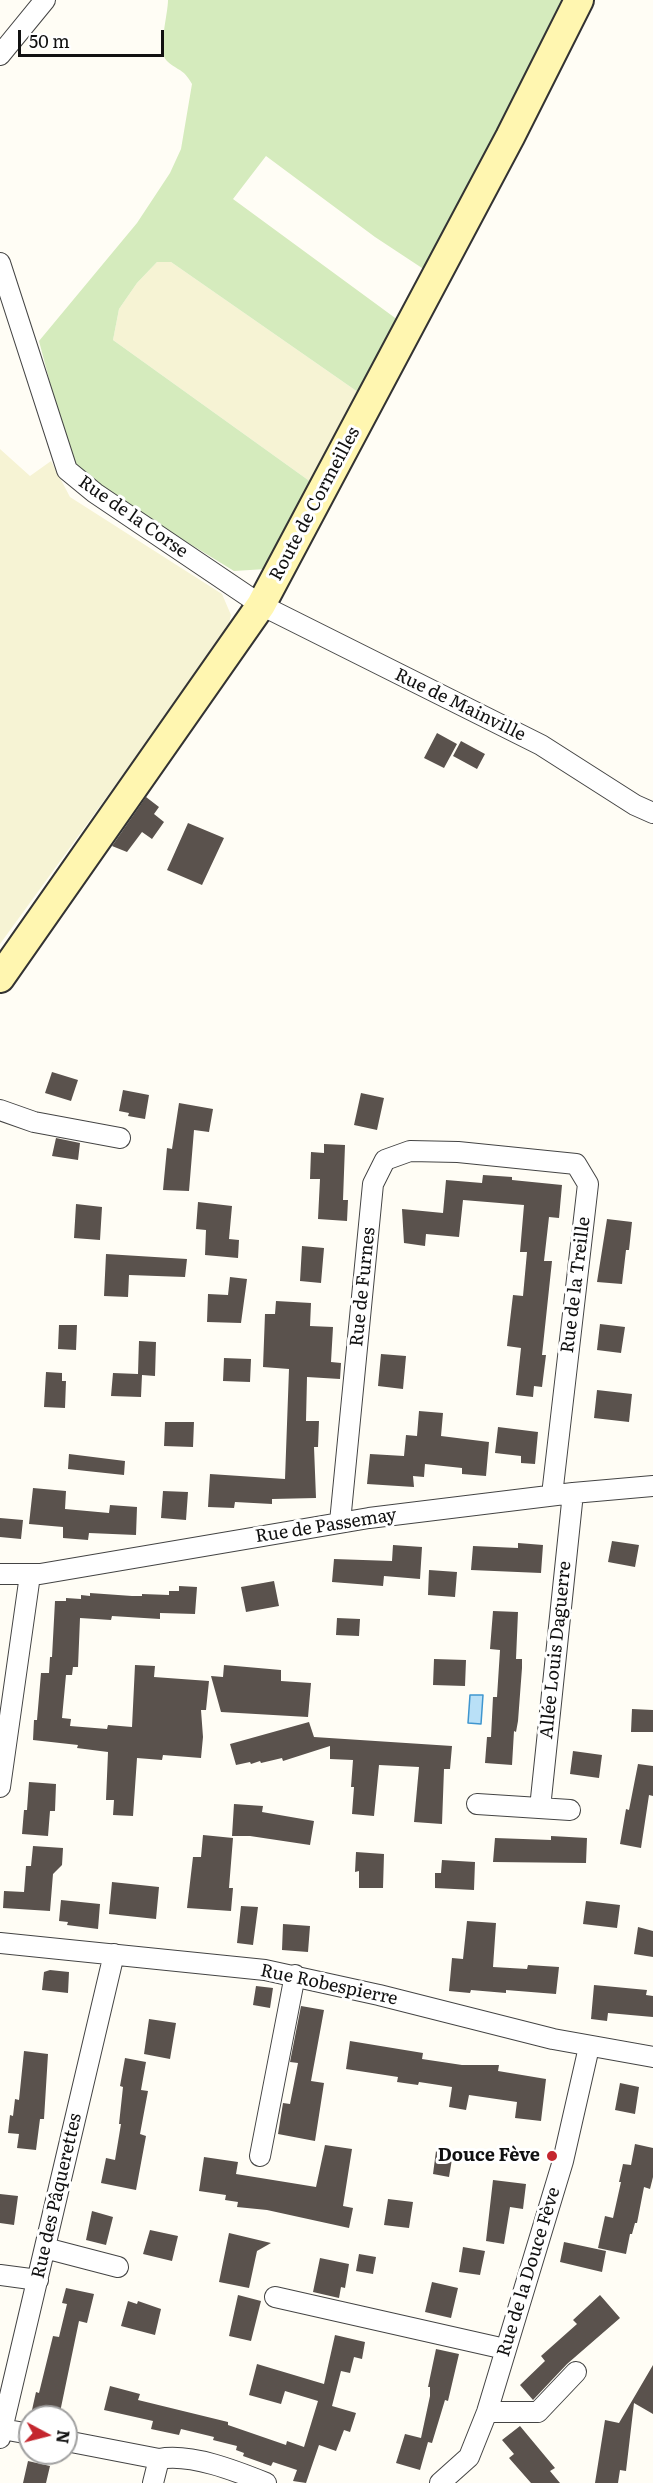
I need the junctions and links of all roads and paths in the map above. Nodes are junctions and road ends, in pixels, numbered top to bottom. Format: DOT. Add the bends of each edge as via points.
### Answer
graph roads {
  1 [pos="45,0"];
  2 [pos="579,0"];
  3 [pos="0,55"];
  4 [pos="0,263"];
  5 [pos="261,605"];
  6 [pos="653,813"];
  7 [pos="0,978"];
  8 [pos="0,1110"];
  9 [pos="120,1138"];
  10 [pos="489,1155"];
  11 [pos="653,1486"];
  12 [pos="573,1493"];
  13 [pos="552,1496"];
  14 [pos="340,1522"];
  15 [pos="0,1574"];
  16 [pos="30,1575"];
  17 [pos="0,1787"];
  18 [pos="477,1804"];
  19 [pos="540,1808"];
  20 [pos="570,1810"];
  21 [pos="0,1943"];
  22 [pos="114,1954"];
  23 [pos="295,1975"];
  24 [pos="589,2047"];
  25 [pos="653,2057"];
  26 [pos="260,2156"];
  27 [pos="45,2248"];
  28 [pos="118,2266"];
  29 [pos="0,2275"];
  30 [pos="38,2280"];
  31 [pos="276,2297"];
  32 [pos="505,2349"];
  33 [pos="576,2372"];
  34 [pos="487,2412"];
  35 [pos="1,2433"];
  36 [pos="18,2434"];
  37 [pos="78,2443"];
  38 [pos="159,2459"];
  39 [pos="153,2483"];
  40 [pos="266,2483"];
  41 [pos="440,2483"];
  1 -- 3 [label="street"];
  2 -- 5 [label="main road, Route de Cormeilles"];
  4 -- 5 [label="street, Rue de la Corse" via="67,470"];
  5 -- 6 [label="street, Rue de Mainville" via="541,745"];
  5 -- 7 [label="main road, Route de Cormeilles"];
  8 -- 9 [label="street" via="34,1122"];
  10 -- 13 [label="street, Rue de la Treille" via="576,1164 588,1184"];
  10 -- 14 [label="street, Rue de Furnes" via="410,1150 385,1160 374,1184"];
  11 -- 12 [label="street, Rue de Passemay"];
  12 -- 13 [label="street, Rue de Passemay"];
  12 -- 19 [label="street, Allée Louis Daguerre"];
  13 -- 14 [label="street, Rue de Passemay"];
  14 -- 16 [label="street, Rue de Passemay"];
  15 -- 16 [label="street, Rue de Passemay"];
  16 -- 17 [label="street"];
  18 -- 19 [label="street"];
  19 -- 20 [label="street"];
  21 -- 22 [label="street, Rue Robespierre"];
  22 -- 23 [label="street, Rue Robespierre"];
  22 -- 27 [label="street, Rue des Pâquerettes"];
  23 -- 24 [label="street, Rue Robespierre"];
  23 -- 26 [label="street"];
  24 -- 25 [label="street, Rue Robespierre"];
  24 -- 32 [label="street, Rue de la Douce Fève" via="563,2162"];
  27 -- 28 [label="street"];
  27 -- 30 [label="street, Rue des Pâquerettes"];
  29 -- 30 [label="street"];
  30 -- 35 [label="street, Rue des Pâquerettes"];
  31 -- 32 [label="street"];
  32 -- 34 [label="street, Rue de la Douce Fève"];
  33 -- 34 [label="street" via="538,2412"];
  34 -- 41 [label="street, Rue de la Douce Fève" via="469,2457"];
  35 -- 36 [label="street"];
  37 -- 38 [label="street"];
  38 -- 39 [label="street"];
  38 -- 40 [label="street" via="174,2456 234,2470"];
}
